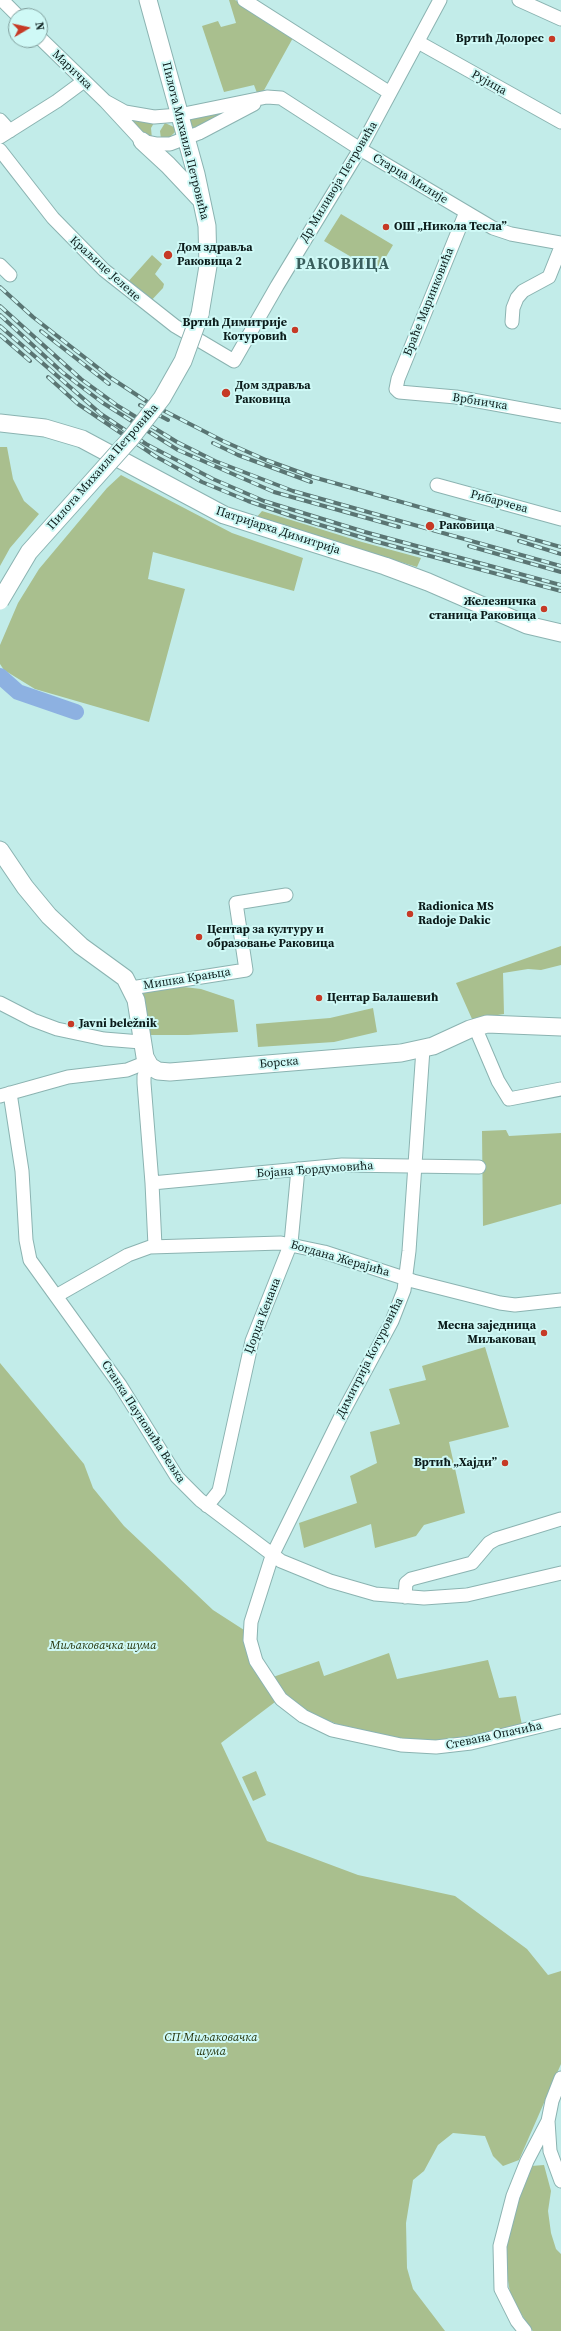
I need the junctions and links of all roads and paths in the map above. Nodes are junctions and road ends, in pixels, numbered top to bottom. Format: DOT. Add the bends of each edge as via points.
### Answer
graph roads {
  1 [pos="2,0"];
  2 [pos="148,0"];
  3 [pos="244,0"];
  4 [pos="440,0"];
  5 [pos="520,0"];
  6 [pos="10,8"];
  7 [pos="561,19"];
  8 [pos="418,42"];
  9 [pos="48,46"];
  10 [pos="84,81"];
  11 [pos="390,93"];
  12 [pos="267,97"];
  13 [pos="105,101"];
  14 [pos="179,115"];
  15 [pos="0,120"];
  16 [pos="561,122"];
  17 [pos="5,134"];
  18 [pos="186,139"];
  19 [pos="142,141"];
  20 [pos="360,149"];
  21 [pos="0,150"];
  22 [pos="203,203"];
  23 [pos="466,212"];
  24 [pos="561,243"];
  25 [pos="561,247"];
  26 [pos="0,265"];
  27 [pos="10,275"];
  28 [pos="512,322"];
  29 [pos="234,362"];
  30 [pos="399,392"];
  31 [pos="561,416"];
  32 [pos="0,423"];
  33 [pos="437,485"];
  34 [pos="561,519"];
  35 [pos="0,601"];
  36 [pos="561,633"];
  37 [pos="1,851"];
  38 [pos="286,895"];
  39 [pos="131,988"];
  40 [pos="0,1002"];
  41 [pos="475,1027"];
  42 [pos="561,1027"];
  43 [pos="141,1042"];
  44 [pos="423,1049"];
  45 [pos="148,1064"];
  46 [pos="561,1089"];
  47 [pos="5,1094"];
  48 [pos="414,1167"];
  49 [pos="479,1167"];
  50 [pos="298,1169"];
  51 [pos="152,1183"];
  52 [pos="291,1243"];
  53 [pos="155,1246"];
  54 [pos="406,1279"];
  55 [pos="56,1296"];
  56 [pos="561,1300"];
  57 [pos="207,1506"];
  58 [pos="561,1519"];
  59 [pos="272,1556"];
  60 [pos="561,1573"];
  61 [pos="405,1597"];
  62 [pos="561,1721"];
  63 [pos="561,2078"];
  64 [pos="548,2121"];
  65 [pos="561,2181"];
  66 [pos="525,2331"];
  1 -- 6 [label="street"];
  2 -- 14 [label="main road, Пилота Михаила Петровића"];
  3 -- 11 [label="street"];
  4 -- 8 [label="street, Др Миливоја Петровића"];
  5 -- 7 [label="street"];
  8 -- 11 [label="street, Др Миливоја Петровића"];
  8 -- 16 [label="street, Рујица"];
  9 -- 10 [label="street, Маричка"];
  10 -- 13 [label="street, Маричка"];
  10 -- 17 [label="street"];
  11 -- 20 [label="street, Др Миливоја Петровића"];
  12 -- 14 [label="street, Старца Милије"];
  12 -- 18 [label="street"];
  12 -- 20 [label="street, Старца Милије" via="283,99"];
  13 -- 14 [label="street, Маричка" via="125,112 141,116"];
  13 -- 19 [label="street, Маричка"];
  14 -- 18 [label="main road, Пилота Михаила Петровића"];
  15 -- 17 [label="street"];
  18 -- 19 [label="street" via="164,144"];
  18 -- 22 [label="main road, Пилота Михаила Петровића"];
  19 -- 22 [label="main road"];
  20 -- 23 [label="street, Старца Милије"];
  20 -- 29 [label="street, Др Миливоја Петровића"];
  21 -- 29 [label="street, Краљице Јелене" via="53,218 104,270 175,326"];
  22 -- 35 [label="main road, Пилота Михаила Петровића, bridge" via="209,252 206,289 183,360 162,398 131,438 29,552"];
  23 -- 24 [label="street, Старца Милије" via="503,232"];
  23 -- 30 [label="street, Браће Маринковића" via="398,378 396,387"];
  25 -- 28 [label="street" via="548,277 523,291 517,298"];
  26 -- 27 [label="street"];
  30 -- 31 [label="street, Врбничка" via="456,397"];
  32 -- 36 [label="main road, Патријарха Димитрија" via="45,428 82,439 224,515 392,568 527,625"];
  33 -- 34 [label="street, Рибарчева"];
  37 -- 39 [label="main road, Мишка Крањца" via="49,916 81,946 121,974"];
  38 -- 39 [label="street, Мишка Крањца" via="236,903 246,970"];
  39 -- 43 [label="main road, Мишка Крањца" via="137,1007"];
  40 -- 43 [label="street" via="57,1029 104,1039"];
  41 -- 42 [label="main road, Борска" via="497,1024"];
  41 -- 44 [label="main road, Борска"];
  41 -- 46 [label="street" via="498,1081 509,1099"];
  43 -- 45 [label="main road, Мишка Крањца"];
  44 -- 45 [label="main road, Борска" via="390,1055 170,1072 158,1071"];
  44 -- 48 [label="street, Димитрија Котуровића"];
  45 -- 47 [label="street" via="127,1070 68,1077"];
  45 -- 51 [label="street" via="144,1083"];
  47 -- 55 [label="street, Станка Пауновића Вељка" via="22,1171 27,1250 32,1263"];
  48 -- 49 [label="street, Бојана Ђордумовића"];
  48 -- 50 [label="street, Бојана Ђордумовића" via="361,1165"];
  48 -- 54 [label="street, Димитрија Котуровића"];
  50 -- 51 [label="street, Бојана Ђордумовића"];
  50 -- 52 [label="street, Џорџа Кенана"];
  51 -- 53 [label="street"];
  52 -- 53 [label="street, Богдана Жерајића"];
  52 -- 54 [label="street, Богдана Жерајића"];
  52 -- 57 [label="street, Џорџа Кенана" via="252,1341 218,1491"];
  53 -- 55 [label="street, Богдана Жерајића" via="128,1255"];
  54 -- 56 [label="street, Богдана Жерајића" via="507,1304"];
  54 -- 59 [label="street, Димитрија Котуровића" via="392,1321 342,1414"];
  55 -- 57 [label="street, Станка Пауновића Вељка" via="120,1385 177,1477"];
  57 -- 59 [label="street, Станка Пауновића Вељка"];
  58 -- 61 [label="street" via="496,1539 489,1543 472,1563 411,1579 406,1583"];
  59 -- 61 [label="street, Станка Пауновића Вељка" via="355,1589"];
  59 -- 62 [label="street, Стевана Опачића" via="251,1622 251,1646 256,1661 274,1690 288,1706 309,1720 343,1733 423,1747 467,1744"];
  60 -- 61 [label="street, Станка Пауновића Вељка" via="478,1593 424,1598"];
  63 -- 64 [label="street"];
  64 -- 65 [label="street" via="550,2151"];
  64 -- 66 [label="street" via="527,2161 513,2196 500,2246 499,2270 503,2296"];
}
